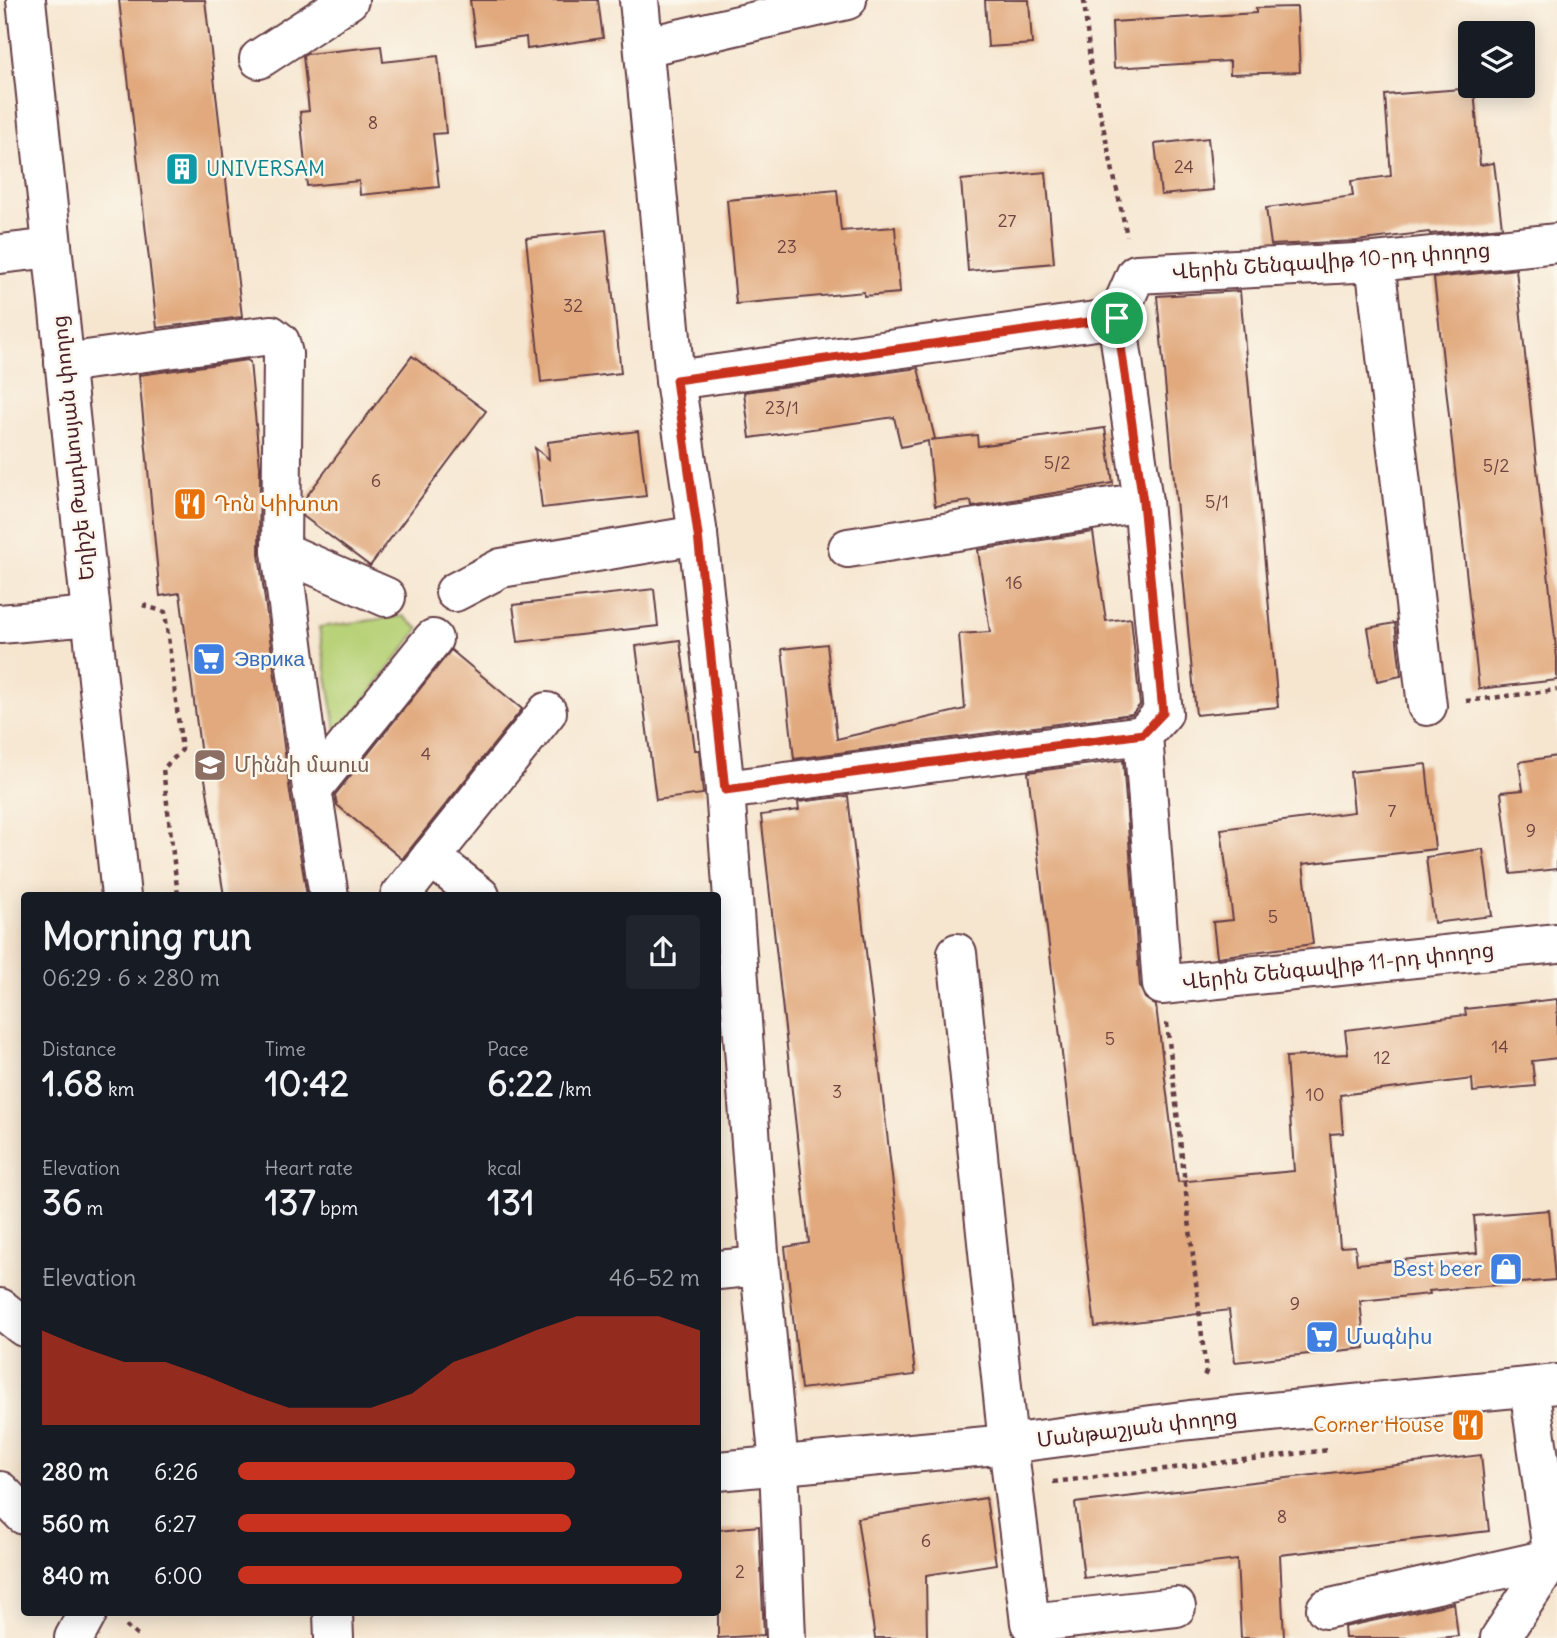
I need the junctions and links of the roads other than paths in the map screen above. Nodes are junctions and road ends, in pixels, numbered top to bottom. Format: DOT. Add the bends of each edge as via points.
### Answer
graph roads {
  1 [pos="26,0"];
  2 [pos="349,0"];
  3 [pos="639,0"];
  4 [pos="847,0"];
  5 [pos="644,47"];
  6 [pos="259,59"];
  7 [pos="1557,243"];
  8 [pos="52,248"];
  9 [pos="0,254"];
  10 [pos="1375,262"];
  11 [pos="1117,318"];
  12 [pos="64,363"];
  13 [pos="676,380"];
  14 [pos="1143,502"];
  15 [pos="698,535"];
  16 [pos="848,548"];
  17 [pos="281,551"];
  18 [pos="455,592"];
  19 [pos="386,597"];
  20 [pos="91,617"];
  21 [pos="0,624"];
  22 [pos="433,639"];
  23 [pos="1427,706"];
  24 [pos="547,712"];
  25 [pos="1143,734"];
  26 [pos="312,789"];
  27 [pos="725,790"];
  28 [pos="432,857"];
  29 [pos="121,892"];
  30 [pos="328,892"];
  31 [pos="403,892"];
  32 [pos="475,892"];
  33 [pos="1557,943"];
  34 [pos="957,953"];
  35 [pos="728,983"];
  36 [pos="760,1266"];
  37 [pos="721,1270"];
  38 [pos="0,1308"];
  39 [pos="21,1325"];
  40 [pos="1543,1386"];
  41 [pos="1008,1444"];
  42 [pos="779,1465"];
  43 [pos="721,1471"];
  44 [pos="0,1491"];
  45 [pos="21,1512"];
  46 [pos="1556,1559"];
  47 [pos="1176,1607"];
  48 [pos="1326,1609"];
  49 [pos="87,1616"];
  50 [pos="332,1616"];
  51 [pos="74,1638"];
  52 [pos="334,1638"];
  53 [pos="786,1638"];
  54 [pos="1500,1638"];
  1 -- 8 [label="street, Եղիշե Թադևոսյան փողոց"];
  2 -- 6 [label="street"];
  3 -- 5 [label="street"];
  4 -- 5 [label="street"];
  5 -- 13 [label="street"];
  7 -- 10 [label="street, Վերին Շենգավիթ 10-րդ փողոց"];
  8 -- 9 [label="street"];
  8 -- 12 [label="street, Եղիշե Թադևոսյան փողոց"];
  10 -- 11 [label="street, Վերին Շենգավիթ 10-րդ փողոց" via="1136,274"];
  10 -- 23 [label="street"];
  11 -- 13 [label="street"];
  11 -- 14 [label="street"];
  12 -- 17 [label="street" via="271,335 280,342"];
  12 -- 20 [label="street, Եղիշե Թադևոսյան փողոց"];
  13 -- 15 [label="street"];
  14 -- 16 [label="street"];
  14 -- 25 [label="street" via="1163,713"];
  15 -- 18 [label="street" via="501,568"];
  15 -- 27 [label="street"];
  17 -- 19 [label="street"];
  17 -- 26 [label="street"];
  20 -- 21 [label="street"];
  20 -- 29 [label="street, Եղիշե Թադևոսյան փողոց"];
  22 -- 26 [label="street"];
  24 -- 28 [label="street"];
  25 -- 27 [label="street"];
  25 -- 33 [label="street, Վերին Շենգավիթ 11-րդ փողոց" via="1162,985"];
  26 -- 30 [label="street"];
  27 -- 35 [label="street"];
  28 -- 31 [label="street"];
  28 -- 32 [label="street"];
  34 -- 41 [label="street"];
  35 -- 36 [label="street"];
  36 -- 37 [label="street"];
  36 -- 42 [label="street"];
  38 -- 39 [label="street"];
  40 -- 41 [label="street, Մանթաշյան փողոց" via="1190,1420"];
  40 -- 46 [label="street"];
  41 -- 42 [label="street, Մանթաշյան փողոց"];
  41 -- 47 [label="street" via="1030,1623"];
  42 -- 43 [label="street, Մանթաշյան փողոց"];
  42 -- 53 [label="street"];
  44 -- 45 [label="street"];
  46 -- 48 [label="street"];
  46 -- 54 [label="street"];
  49 -- 51 [label="street"];
  50 -- 52 [label="street"];
}
